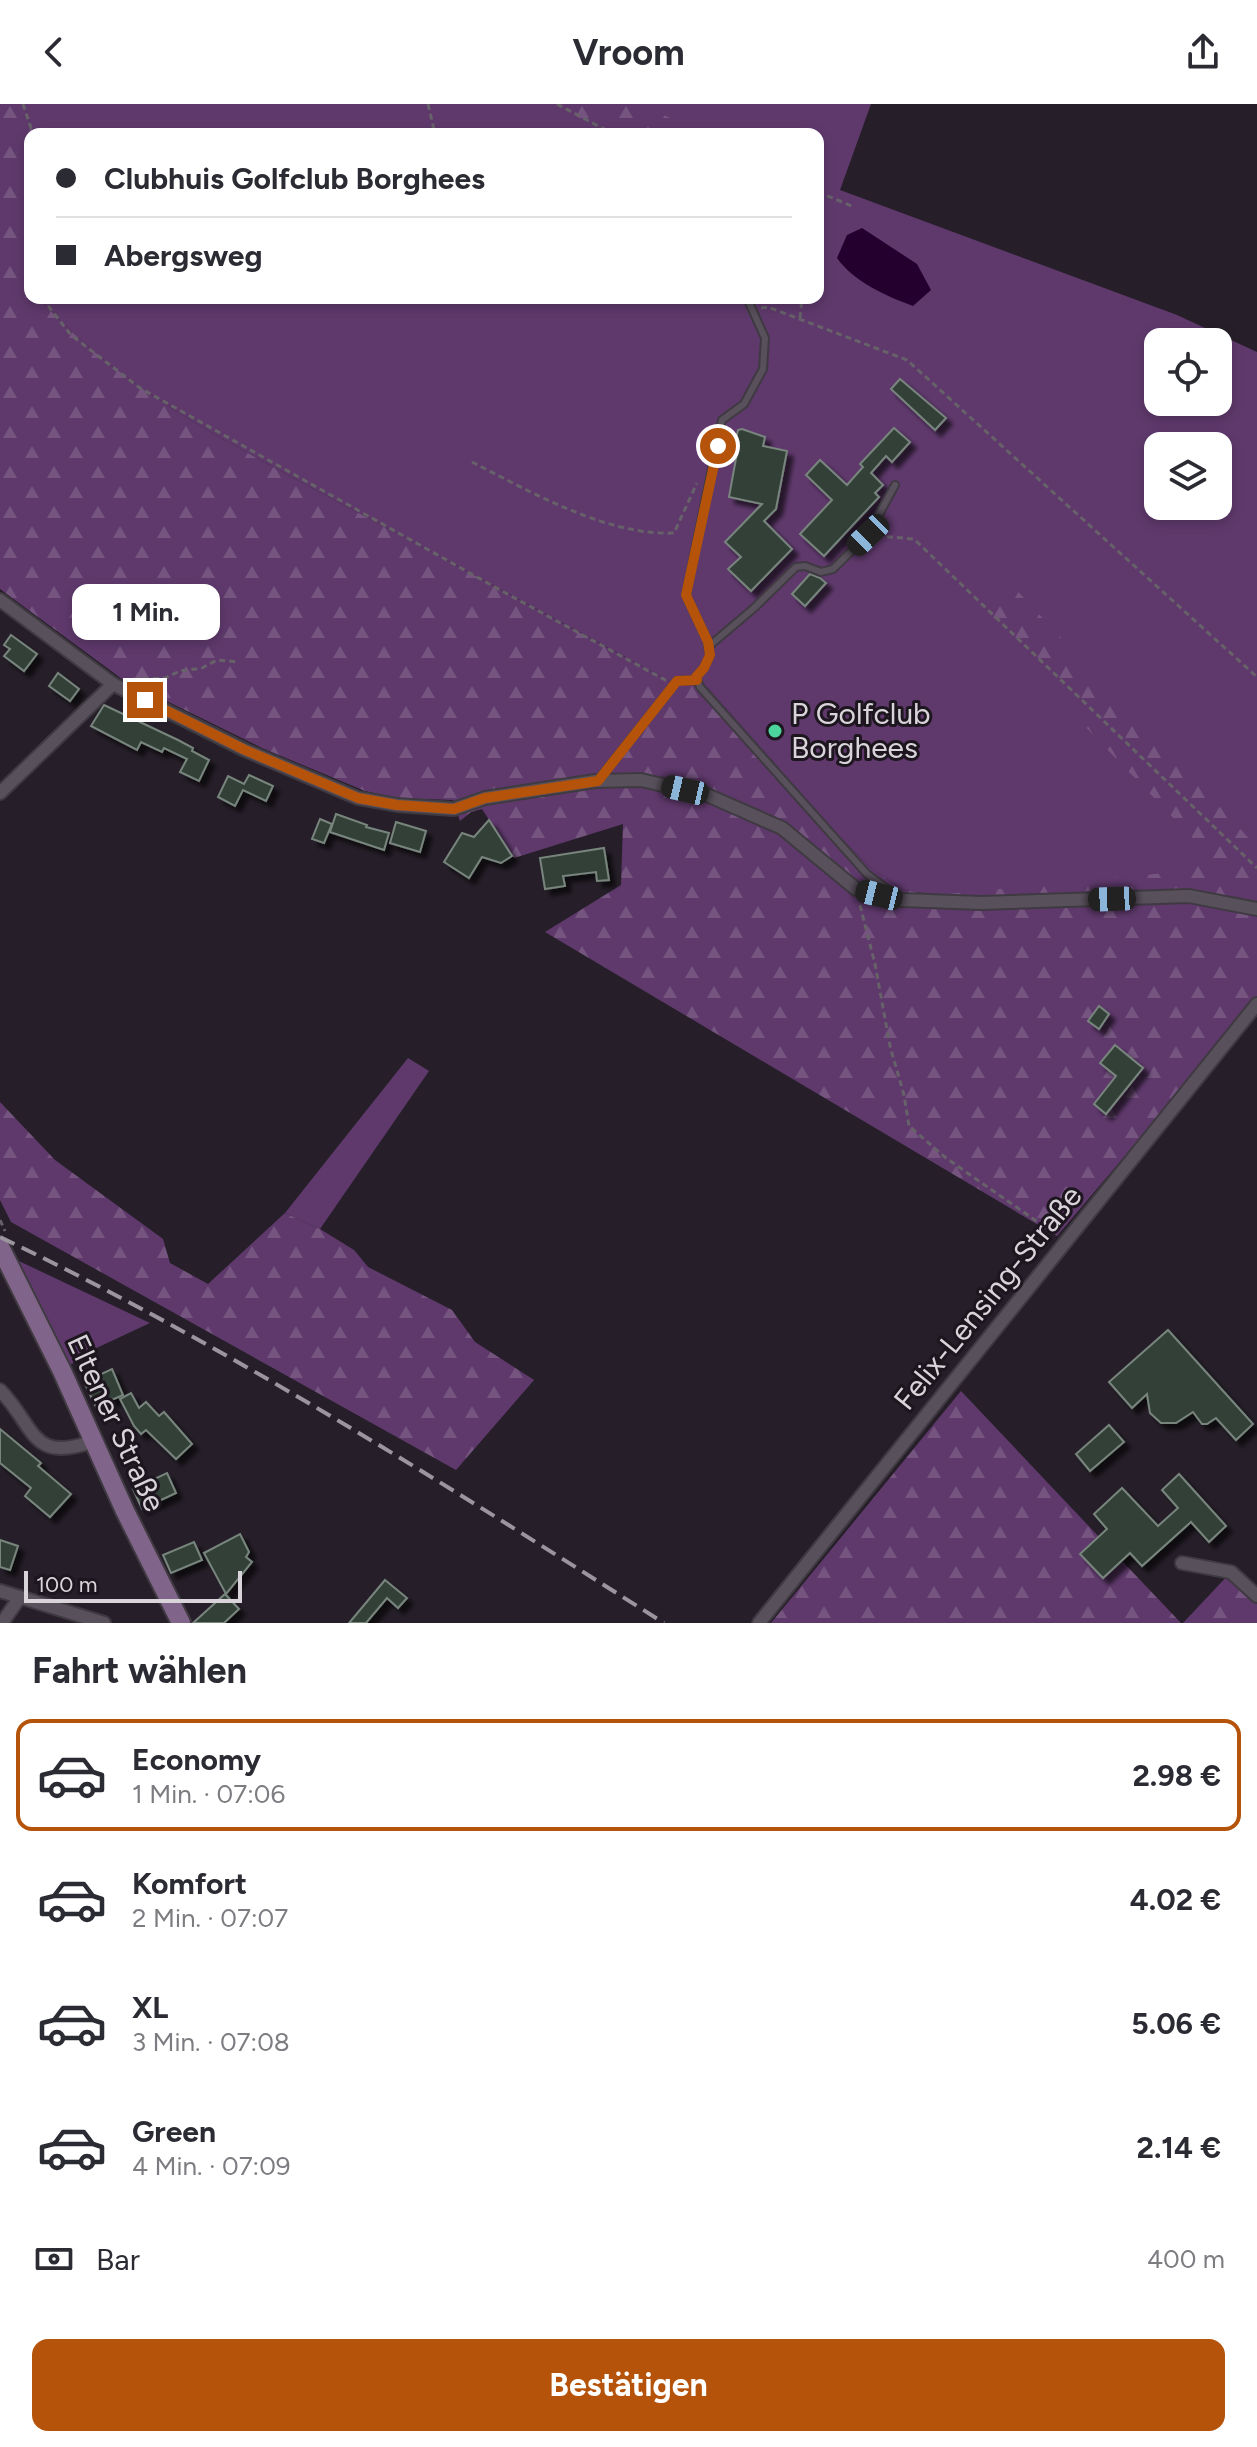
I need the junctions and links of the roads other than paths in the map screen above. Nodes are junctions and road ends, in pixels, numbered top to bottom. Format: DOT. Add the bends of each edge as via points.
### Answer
graph roads {
  1 [pos="751,304"];
  2 [pos="895,485"];
  3 [pos="0,600"];
  4 [pos="708,647"];
  5 [pos="697,680"];
  6 [pos="117,686"];
  7 [pos="598,781"];
  8 [pos="0,793"];
  9 [pos="902,900"];
  10 [pos="1257,909"];
  11 [pos="1257,1004"];
  12 [pos="0,1247"];
  13 [pos="0,1390"];
  14 [pos="94,1441"];
  15 [pos="1182,1563"];
  16 [pos="0,1591"];
  17 [pos="1257,1596"];
  18 [pos="20,1597"];
  19 [pos="2,1623"];
  20 [pos="104,1623"];
  21 [pos="181,1623"];
  22 [pos="759,1623"];
  1 -- 4 [label="lane" via="765,338 763,369 744,404 722,420 686,595"];
  2 -- 4 [label="lane" via="868,535 829,571 800,565 791,570"];
  3 -- 6 [label="street"];
  4 -- 5 [label="lane" via="710,655"];
  5 -- 7 [label="lane" via="677,681"];
  5 -- 9 [label="lane" via="838,844"];
  6 -- 7 [label="street" via="245,750 358,798 454,809 485,798"];
  6 -- 8 [label="street"];
  7 -- 9 [label="street" via="641,780 707,795 782,828 856,889"];
  9 -- 10 [label="street" via="981,903 1189,896"];
  11 -- 22 [label="street, Felix-Lensing-Straße"];
  12 -- 14 [label="main road, Eltener Straße"];
  13 -- 14 [label="street" via="45,1445 60,1449"];
  14 -- 21 [label="main road, Eltener Straße"];
  15 -- 17 [label="street" via="1231,1572"];
  16 -- 18 [label="street"];
  18 -- 19 [label="street"];
  18 -- 20 [label="street"];
}
